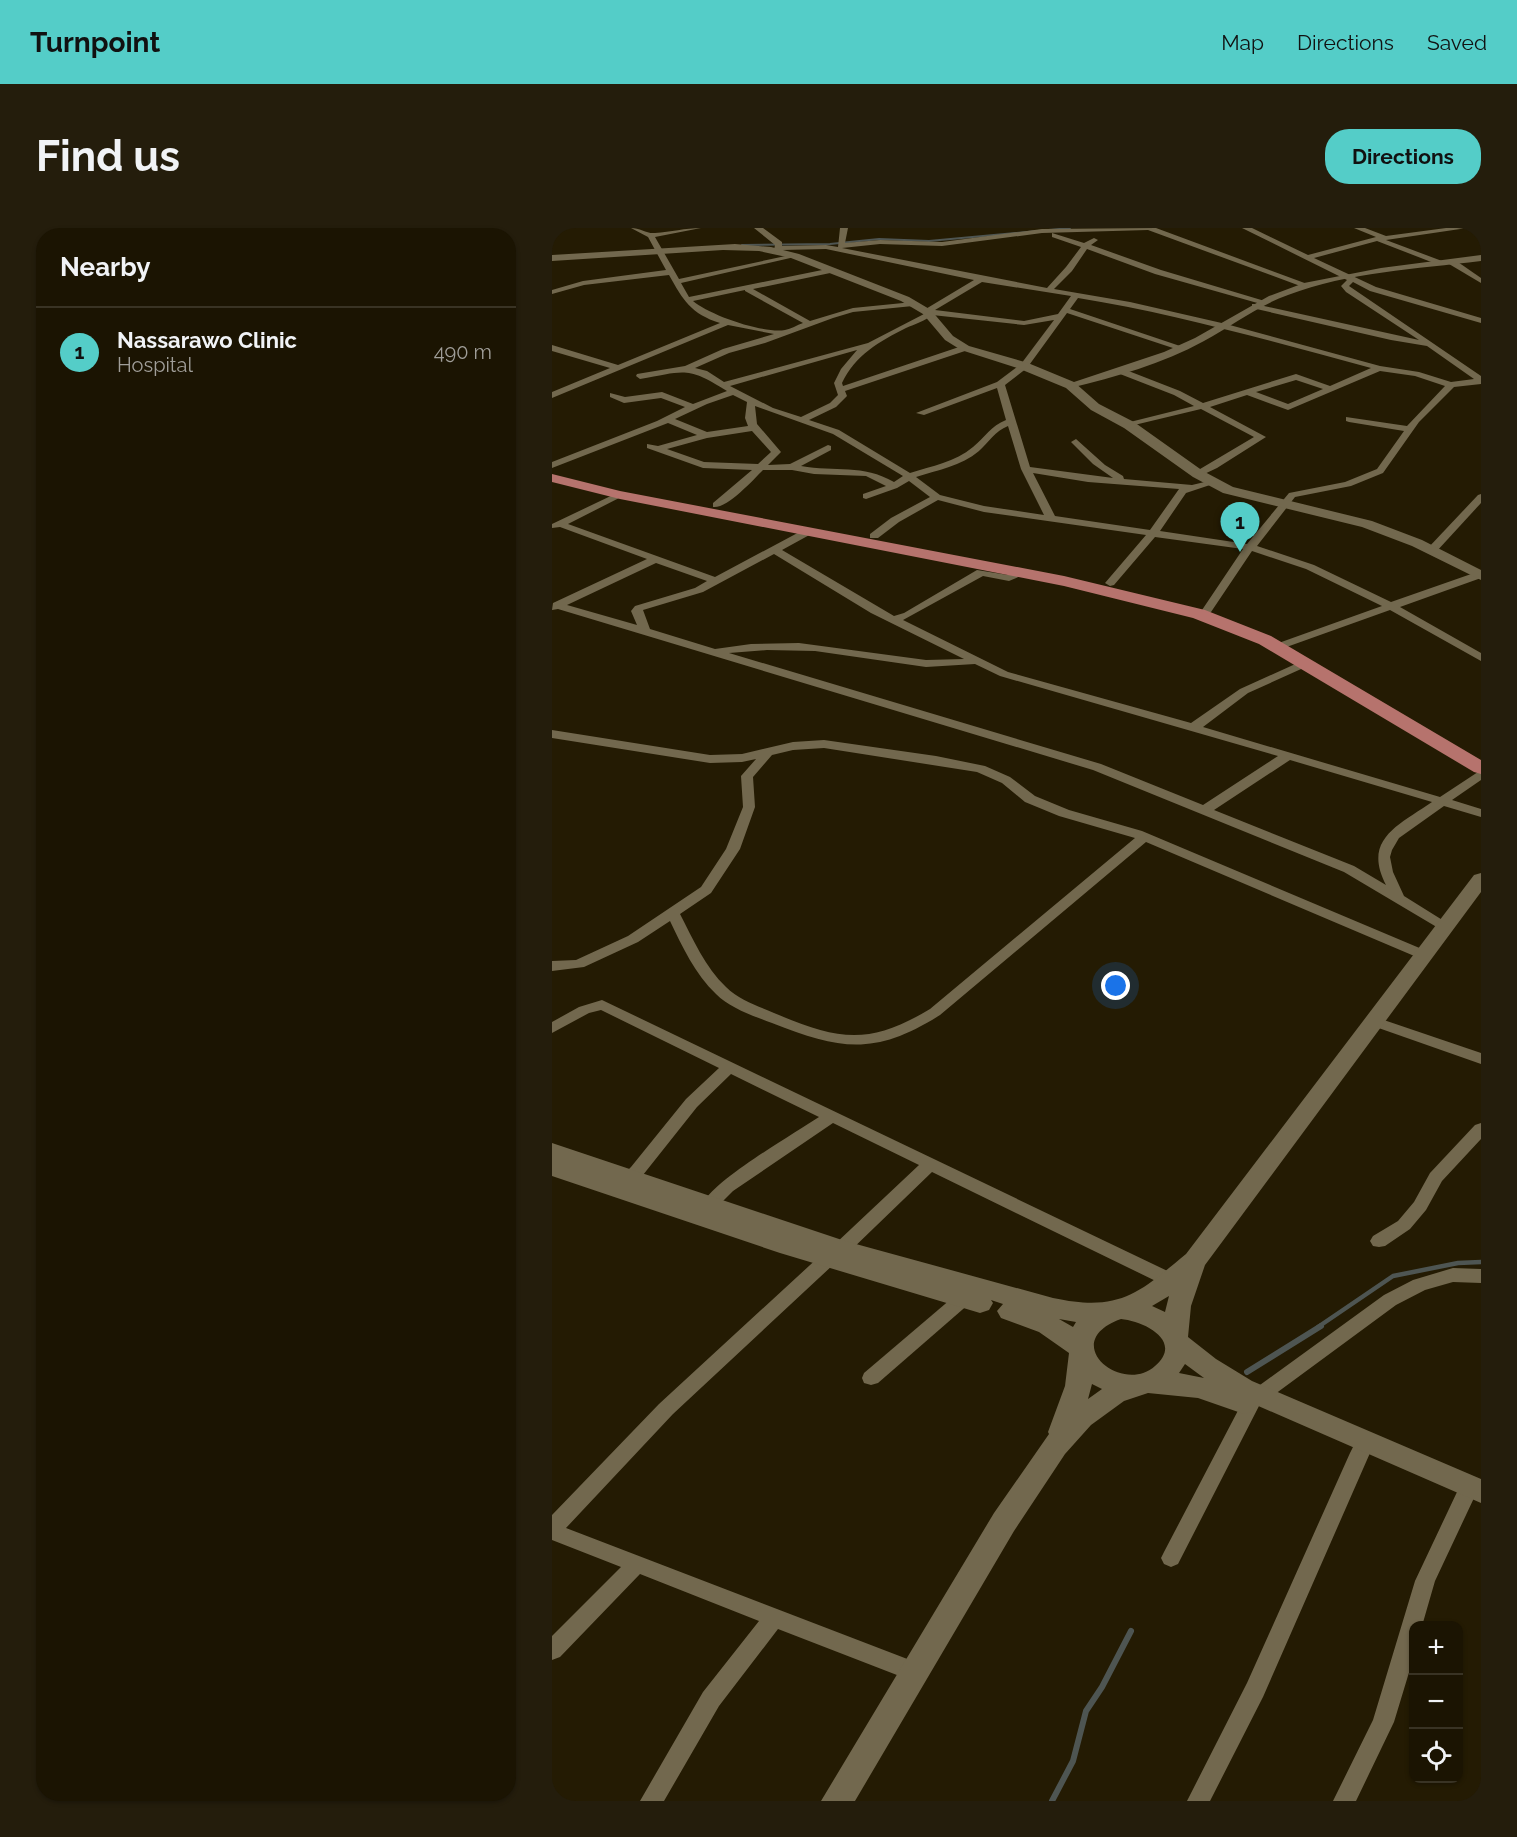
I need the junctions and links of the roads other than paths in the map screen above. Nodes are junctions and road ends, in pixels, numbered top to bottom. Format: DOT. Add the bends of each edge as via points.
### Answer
graph roads {
  1 [pos="565,228"];
  2 [pos="634,228"];
  3 [pos="697,228"];
  4 [pos="758,228"];
  5 [pos="844,228"];
  6 [pos="1149,228"];
  7 [pos="1246,228"];
  8 [pos="1358,228"];
  9 [pos="1463,228"];
  10 [pos="1471,228"];
  11 [pos="1122,229"];
  12 [pos="1039,230"];
  13 [pos="1481,231"];
  14 [pos="552,232"];
  15 [pos="648,232"];
  16 [pos="1381,238"];
  17 [pos="841,244"];
  18 [pos="1086,245"];
  19 [pos="778,247"];
  20 [pos="826,247"];
  21 [pos="659,249"];
  22 [pos="795,255"];
  23 [pos="1308,257"];
  24 [pos="552,258"];
  25 [pos="1481,258"];
  26 [pos="1452,262"];
  27 [pos="1439,263"];
  28 [pos="832,270"];
  29 [pos="671,272"];
  30 [pos="1347,278"];
  31 [pos="981,279"];
  32 [pos="1481,281"];
  33 [pos="677,282"];
  34 [pos="1306,285"];
  35 [pos="748,289"];
  36 [pos="1049,291"];
  37 [pos="552,292"];
  38 [pos="1077,294"];
  39 [pos="687,300"];
  40 [pos="913,304"];
  41 [pos="1260,304"];
  42 [pos="1064,313"];
  43 [pos="927,314"];
  44 [pos="1480,319"];
  45 [pos="729,322"];
  46 [pos="808,323"];
  47 [pos="1223,326"];
  48 [pos="783,333"];
  49 [pos="874,343"];
  50 [pos="1428,344"];
  51 [pos="552,348"];
  52 [pos="966,348"];
  53 [pos="1182,348"];
  54 [pos="1481,364"];
  55 [pos="1024,366"];
  56 [pos="620,368"];
  57 [pos="687,368"];
  58 [pos="1379,368"];
  59 [pos="1123,372"];
  60 [pos="1470,374"];
  61 [pos="640,376"];
  62 [pos="1481,380"];
  63 [pos="1000,384"];
  64 [pos="722,385"];
  65 [pos="1070,385"];
  66 [pos="1451,385"];
  67 [pos="1331,389"];
  68 [pos="840,390"];
  69 [pos="734,392"];
  70 [pos="1246,392"];
  71 [pos="552,395"];
  72 [pos="613,395"];
  73 [pos="752,401"];
  74 [pos="1203,406"];
  75 [pos="692,407"];
  76 [pos="921,413"];
  77 [pos="1349,419"];
  78 [pos="667,420"];
  79 [pos="802,420"];
  80 [pos="1012,421"];
  81 [pos="1129,425"];
  82 [pos="754,428"];
  83 [pos="1410,429"];
  84 [pos="706,435"];
  85 [pos="1076,442"];
  86 [pos="828,448"];
  87 [pos="552,467"];
  88 [pos="760,467"];
  89 [pos="792,467"];
  90 [pos="1026,469"];
  91 [pos="1198,474"];
  92 [pos="909,476"];
  93 [pos="552,478"];
  94 [pos="1125,480"];
  95 [pos="1210,482"];
  96 [pos="894,486"];
  97 [pos="1189,487"];
  98 [pos="620,495"];
  99 [pos="866,496"];
  100 [pos="937,497"];
  101 [pos="1481,497"];
  102 [pos="1285,504"];
  103 [pos="717,505"];
  104 [pos="1051,519"];
  105 [pos="556,526"];
  106 [pos="809,531"];
  107 [pos="1153,533"];
  108 [pos="874,536"];
  109 [pos="1250,547"];
  110 [pos="773,549"];
  111 [pos="1432,550"];
  112 [pos="656,559"];
  113 [pos="1019,573"];
  114 [pos="1480,576"];
  115 [pos="716,581"];
  116 [pos="1110,584"];
  117 [pos="554,606"];
  118 [pos="1389,606"];
  119 [pos="1207,610"];
  120 [pos="893,620"];
  121 [pos="645,632"];
  122 [pos="1282,645"];
  123 [pos="713,652"];
  124 [pos="1481,658"];
  125 [pos="974,661"];
  126 [pos="1306,663"];
  127 [pos="1193,728"];
  128 [pos="552,734"];
  129 [pos="768,752"];
  130 [pos="1481,753"];
  131 [pos="1289,755"];
  132 [pos="1481,768"];
  133 [pos="1481,774"];
  134 [pos="1442,801"];
  135 [pos="1205,810"];
  136 [pos="1481,813"];
  137 [pos="1144,837"];
  138 [pos="1481,879"];
  139 [pos="1399,897"];
  140 [pos="673,913"];
  141 [pos="1445,926"];
  142 [pos="1424,955"];
  143 [pos="552,966"];
  144 [pos="1374,1022"];
  145 [pos="552,1028"];
  146 [pos="1481,1059"];
  147 [pos="730,1067"];
  148 [pos="832,1116"];
  149 [pos="1481,1128"];
  150 [pos="552,1151"];
  151 [pos="930,1164"];
  152 [pos="552,1167"];
  153 [pos="629,1177"];
  154 [pos="711,1203"];
  155 [pos="1379,1241"];
  156 [pos="835,1254"];
  157 [pos="1196,1260"];
  158 [pos="1480,1277"];
  159 [pos="1173,1281"];
  160 [pos="964,1298"];
  161 [pos="1119,1310"];
  162 [pos="1175,1341"];
  163 [pos="1080,1352"];
  164 [pos="871,1378"];
  165 [pos="1142,1384"];
  166 [pos="1255,1400"];
  167 [pos="1055,1446"];
  168 [pos="1360,1453"];
  169 [pos="1475,1498"];
  170 [pos="552,1530"];
  171 [pos="1171,1558"];
  172 [pos="637,1564"];
  173 [pos="774,1618"];
  174 [pos="552,1650"];
  175 [pos="915,1672"];
  176 [pos="651,1801"];
  177 [pos="837,1801"];
  178 [pos="1198,1801"];
  179 [pos="1344,1801"];
  1 -- 14 [label="street"];
  2 -- 15 [label="street"];
  3 -- 15 [label="street"];
  4 -- 19 [label="street"];
  5 -- 17 [label="street"];
  6 -- 11 [label="street"];
  6 -- 34 [label="street"];
  7 -- 23 [label="street"];
  8 -- 16 [label="street"];
  9 -- 16 [label="street"];
  10 -- 13 [label="street"];
  11 -- 12 [label="street"];
  11 -- 18 [label="street"];
  12 -- 17 [label="street" via="949,243"];
  12 -- 18 [label="street"];
  15 -- 21 [label="street"];
  16 -- 23 [label="street"];
  16 -- 27 [label="street"];
  17 -- 20 [label="street"];
  18 -- 36 [label="street"];
  18 -- 41 [label="street"];
  19 -- 20 [label="street"];
  19 -- 21 [label="main road"];
  19 -- 22 [label="main road"];
  20 -- 31 [label="street"];
  21 -- 24 [label="main road"];
  21 -- 29 [label="street"];
  22 -- 28 [label="main road"];
  22 -- 33 [label="street"];
  23 -- 30 [label="street"];
  25 -- 26 [label="street"];
  26 -- 27 [label="street"];
  26 -- 32 [label="street"];
  27 -- 30 [label="street" via="1401,266"];
  28 -- 35 [label="street"];
  28 -- 40 [label="main road"];
  29 -- 33 [label="street"];
  29 -- 37 [label="street" via="583,283"];
  30 -- 34 [label="street"];
  30 -- 44 [label="street" via="1415,303"];
  30 -- 50 [label="street" via="1345,286 1349,290"];
  31 -- 36 [label="street"];
  31 -- 43 [label="street"];
  33 -- 39 [label="street"];
  34 -- 41 [label="street"];
  35 -- 39 [label="street"];
  35 -- 46 [label="street"];
  36 -- 38 [label="street"];
  38 -- 42 [label="street"];
  38 -- 47 [label="street"];
  39 -- 45 [label="street" via="704,315"];
  40 -- 43 [label="main road"];
  40 -- 46 [label="street" via="853,310"];
  41 -- 47 [label="street"];
  41 -- 50 [label="street"];
  42 -- 43 [label="street" via="1024,324 965,314"];
  42 -- 53 [label="street"];
  42 -- 55 [label="street"];
  43 -- 49 [label="street"];
  43 -- 52 [label="main road" via="949,338"];
  45 -- 48 [label="street"];
  45 -- 56 [label="street"];
  46 -- 48 [label="street"];
  47 -- 53 [label="street"];
  47 -- 58 [label="street"];
  48 -- 57 [label="street"];
  49 -- 64 [label="street"];
  49 -- 68 [label="street" via="842,370"];
  50 -- 60 [label="street"];
  51 -- 56 [label="street"];
  52 -- 55 [label="main road"];
  52 -- 68 [label="street"];
  53 -- 59 [label="street"];
  54 -- 60 [label="street"];
  55 -- 63 [label="street"];
  55 -- 65 [label="main road"];
  56 -- 71 [label="street"];
  57 -- 61 [label="street"];
  57 -- 64 [label="street"];
  58 -- 66 [label="street"];
  58 -- 67 [label="street"];
  59 -- 65 [label="street"];
  59 -- 74 [label="street"];
  60 -- 62 [label="street"];
  62 -- 66 [label="street"];
  63 -- 76 [label="street"];
  63 -- 80 [label="street"];
  64 -- 69 [label="street"];
  65 -- 81 [label="main road" via="1095,407"];
  66 -- 83 [label="street"];
  67 -- 70 [label="street" via="1296,377"];
  67 -- 70 [label="street" via="1288,407"];
  68 -- 79 [label="street" via="843,396 833,405"];
  69 -- 73 [label="street"];
  69 -- 75 [label="street"];
  70 -- 74 [label="street"];
  72 -- 75 [label="street" via="624,400 662,395"];
  73 -- 79 [label="street"];
  73 -- 82 [label="street" via="750,418"];
  74 -- 81 [label="street"];
  74 -- 91 [label="street" via="1261,436"];
  75 -- 78 [label="street"];
  77 -- 83 [label="street"];
  78 -- 84 [label="street"];
  78 -- 87 [label="street"];
  79 -- 92 [label="street" via="836,432"];
  80 -- 90 [label="street"];
  80 -- 92 [label="street" via="997,427 958,461"];
  81 -- 91 [label="main road"];
  82 -- 84 [label="street"];
  82 -- 88 [label="street" via="776,452"];
  83 -- 102 [label="street" via="1380,471 1348,484 1292,495"];
  84 -- 88 [label="street" via="653,448 703,465"];
  85 -- 94 [label="street" via="1091,459"];
  86 -- 89 [label="street"];
  87 -- 103 [label="main road" via="602,482"];
  88 -- 89 [label="street"];
  88 -- 103 [label="street" via="741,488"];
  89 -- 96 [label="street" via="866,473"];
  90 -- 94 [label="street" via="1088,479"];
  90 -- 104 [label="street"];
  91 -- 95 [label="main road"];
  92 -- 96 [label="street"];
  92 -- 100 [label="street"];
  93 -- 98 [label="main road"];
  94 -- 97 [label="street"];
  95 -- 97 [label="street"];
  95 -- 102 [label="main road"];
  96 -- 99 [label="street"];
  97 -- 107 [label="street"];
  98 -- 105 [label="street"];
  98 -- 106 [label="main road"];
  100 -- 104 [label="street"];
  100 -- 108 [label="street"];
  101 -- 111 [label="street"];
  102 -- 109 [label="street"];
  102 -- 111 [label="main road" via="1352,519"];
  103 -- 108 [label="main road"];
  104 -- 107 [label="street"];
  105 -- 112 [label="street"];
  106 -- 110 [label="street"];
  106 -- 113 [label="main road"];
  107 -- 109 [label="street"];
  107 -- 116 [label="street"];
  108 -- 116 [label="main road"];
  109 -- 118 [label="street" via="1284,555"];
  109 -- 119 [label="street"];
  110 -- 115 [label="street"];
  110 -- 120 [label="street"];
  111 -- 114 [label="main road"];
  112 -- 115 [label="street"];
  112 -- 117 [label="street"];
  113 -- 120 [label="street" via="1009,578 981,572"];
  113 -- 122 [label="main road" via="1171,606"];
  114 -- 118 [label="street"];
  115 -- 121 [label="street" via="687,595 639,608 636,611"];
  116 -- 119 [label="main road"];
  117 -- 121 [label="street"];
  118 -- 122 [label="street"];
  118 -- 124 [label="street"];
  119 -- 122 [label="main road"];
  120 -- 125 [label="street"];
  121 -- 123 [label="street"];
  122 -- 126 [label="main road"];
  122 -- 130 [label="main road"];
  123 -- 125 [label="street" via="807,646 918,663 949,665"];
  123 -- 135 [label="street" via="1097,767"];
  125 -- 127 [label="street" via="1015,677"];
  126 -- 127 [label="street" via="1244,691"];
  126 -- 132 [label="main road"];
  127 -- 131 [label="street"];
  128 -- 129 [label="street" via="710,759"];
  129 -- 137 [label="street" via="824,744 981,769 1006,780 1030,799"];
  129 -- 140 [label="street" via="747,776 749,807 733,849 706,890"];
  131 -- 134 [label="street"];
  131 -- 135 [label="street"];
  133 -- 134 [label="street"];
  134 -- 136 [label="street"];
  134 -- 139 [label="street" via="1386,843 1382,853 1384,868"];
  135 -- 139 [label="street" via="1349,869"];
  137 -- 140 [label="street" via="935,1012 885,1038 866,1042 818,1036 762,1014 721,992 691,949"];
  137 -- 142 [label="street"];
  138 -- 141 [label="main road"];
  139 -- 141 [label="street"];
  140 -- 143 [label="street" via="633,939 579,964"];
  141 -- 142 [label="main road"];
  142 -- 144 [label="main road"];
  144 -- 146 [label="street"];
  144 -- 157 [label="main road"];
  145 -- 147 [label="street" via="602,1005"];
  147 -- 148 [label="street"];
  147 -- 153 [label="street" via="704,1087"];
  148 -- 151 [label="street"];
  148 -- 154 [label="street" via="727,1187"];
  149 -- 155 [label="street" via="1436,1177 1404,1225"];
  150 -- 153 [label="main road"];
  151 -- 156 [label="street"];
  151 -- 159 [label="street"];
  152 -- 156 [label="main road"];
  153 -- 154 [label="main road"];
  154 -- 156 [label="main road"];
  156 -- 160 [label="main road"];
  156 -- 161 [label="main road" via="1072,1312"];
  156 -- 170 [label="street" via="666,1409"];
  157 -- 159 [label="main road"];
  157 -- 162 [label="main road" via="1178,1306"];
  158 -- 166 [label="street" via="1453,1275 1419,1285 1390,1300"];
  159 -- 161 [label="main road"];
  160 -- 163 [label="main road" via="1036,1319 1068,1335"];
  160 -- 164 [label="street"];
  161 -- 162 [label="main road" via="1152,1315 1165,1324"];
  161 -- 163 [label="main road" via="1098,1316 1087,1325"];
  162 -- 165 [label="main road" via="1173,1364 1164,1375"];
  162 -- 166 [label="main road"];
  163 -- 165 [label="main road" via="1088,1368 1101,1378 1117,1384"];
  163 -- 167 [label="main road" via="1080,1386"];
  165 -- 166 [label="main road" via="1173,1382"];
  165 -- 167 [label="main road" via="1115,1394 1082,1417"];
  166 -- 168 [label="main road"];
  166 -- 169 [label="main road"];
  166 -- 171 [label="street"];
  167 -- 175 [label="main road" via="1004,1522"];
  168 -- 169 [label="main road"];
  168 -- 178 [label="street" via="1255,1690"];
  169 -- 179 [label="street" via="1425,1581 1383,1722"];
  170 -- 172 [label="street"];
  172 -- 173 [label="street"];
  172 -- 174 [label="street"];
  173 -- 175 [label="street"];
  173 -- 176 [label="street" via="711,1699"];
  175 -- 177 [label="main road"];
}
